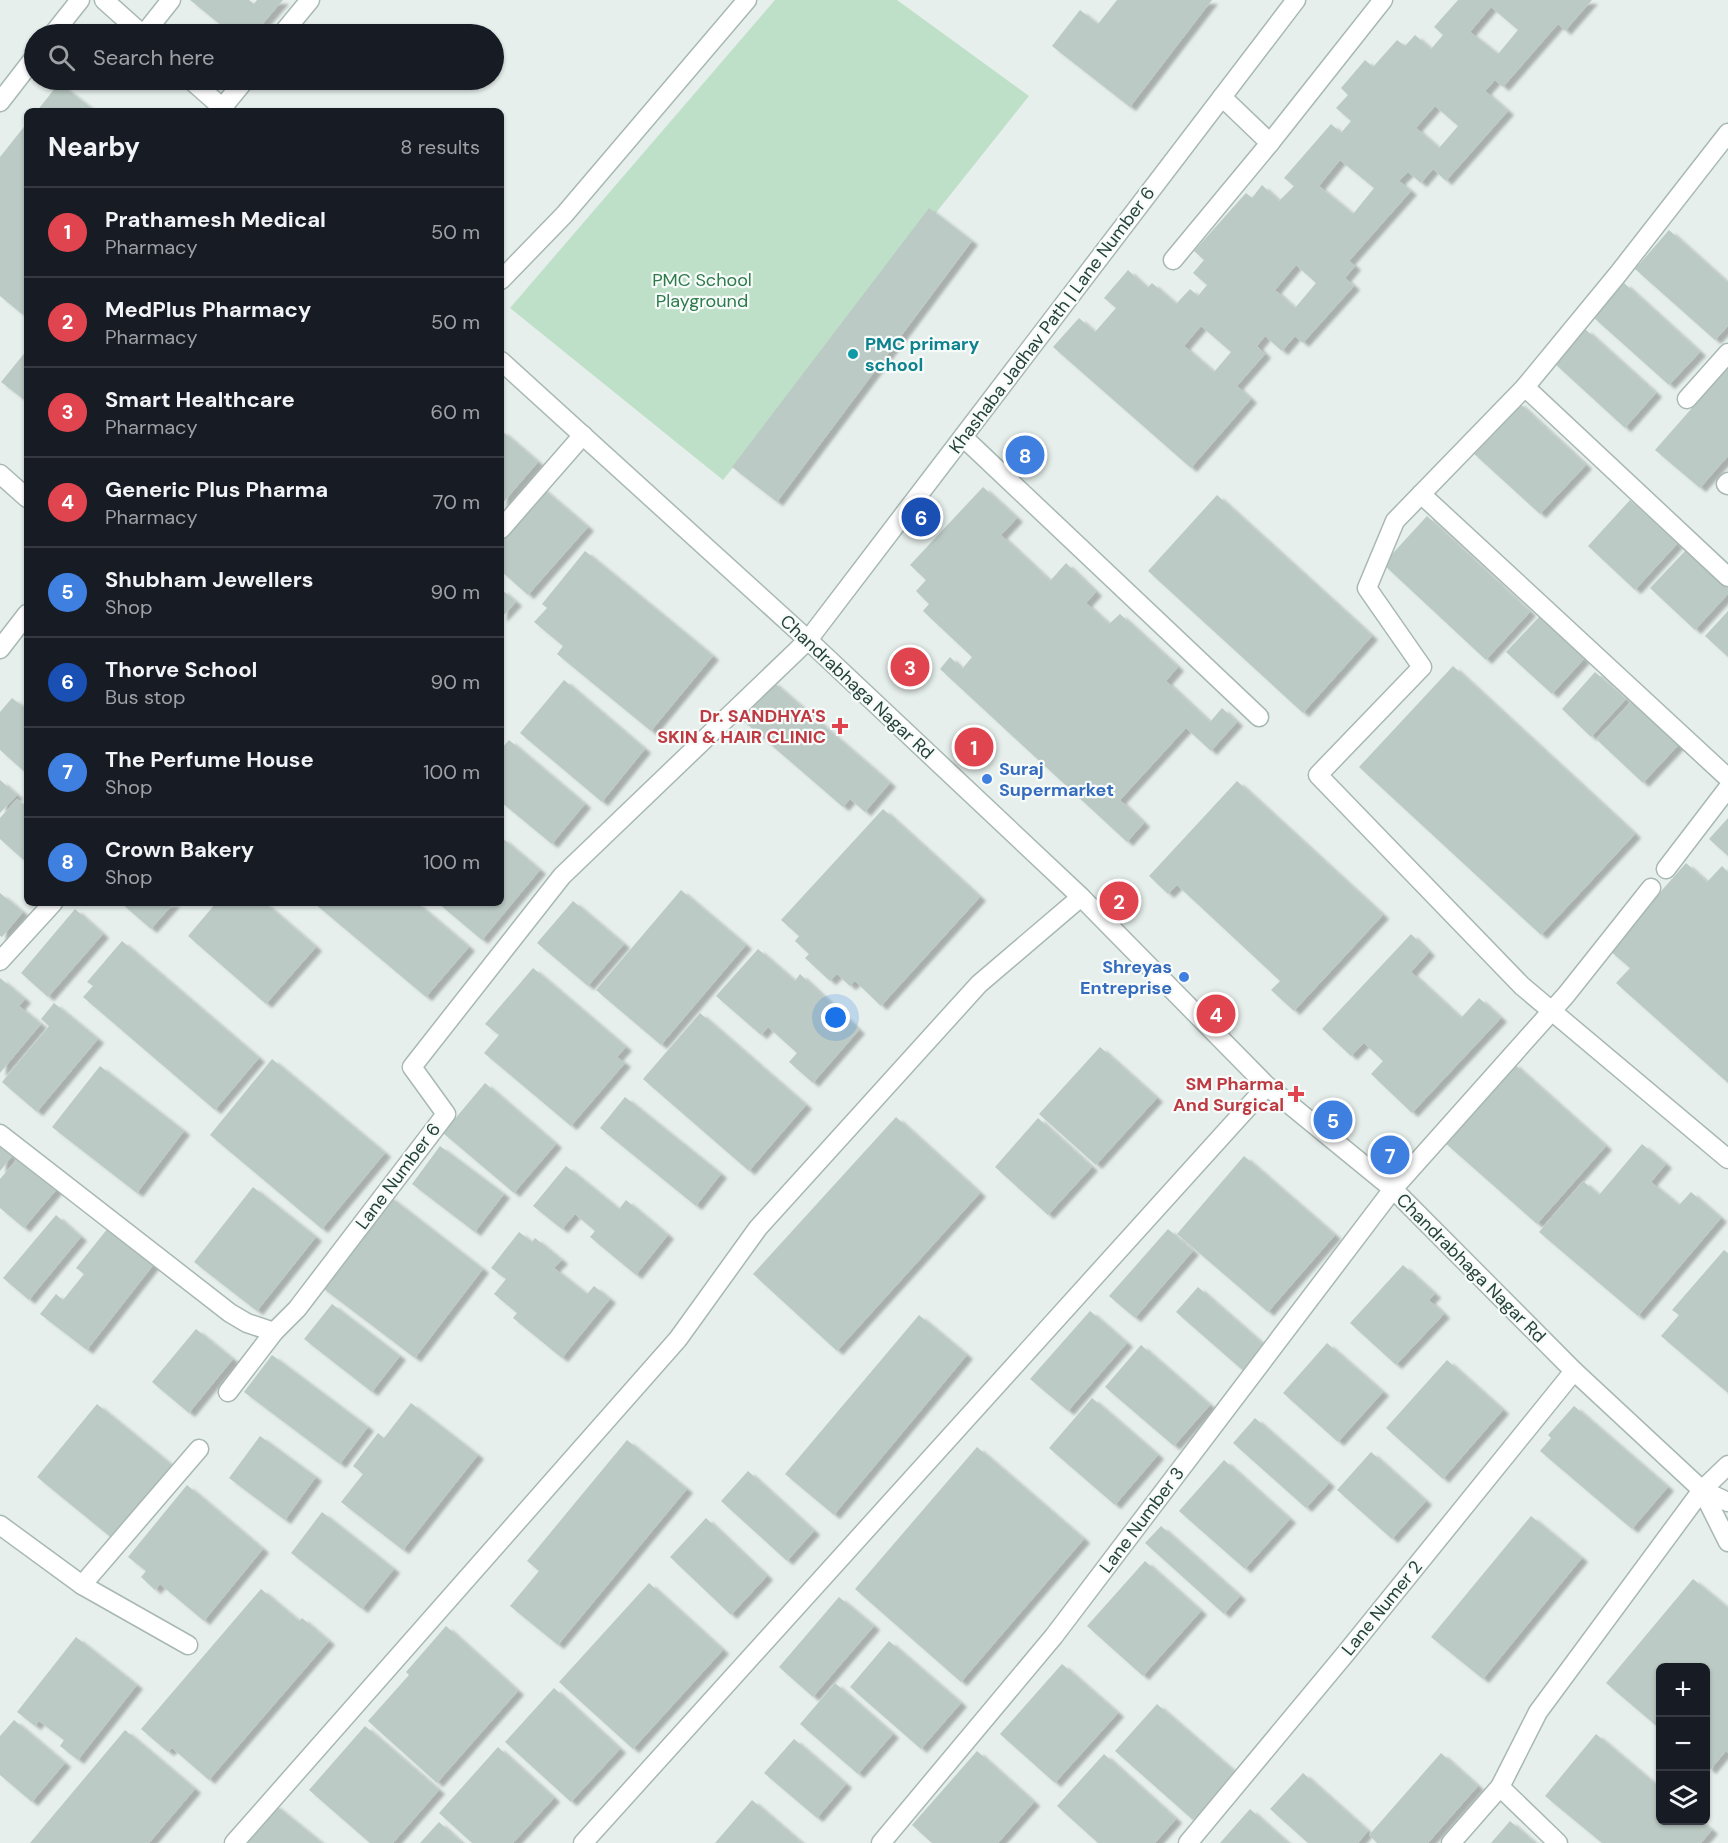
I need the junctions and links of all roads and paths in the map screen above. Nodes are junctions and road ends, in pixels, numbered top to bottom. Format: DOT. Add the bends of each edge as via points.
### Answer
graph roads {
  1 [pos="80,0"];
  2 [pos="104,0"];
  3 [pos="171,0"];
  4 [pos="310,0"];
  5 [pos="747,0"];
  6 [pos="1296,0"];
  7 [pos="1383,0"];
  8 [pos="61,24"];
  9 [pos="132,24"];
  10 [pos="151,24"];
  11 [pos="290,24"];
  12 [pos="24,71"];
  13 [pos="202,90"];
  14 [pos="238,90"];
  15 [pos="1222,97"];
  16 [pos="0,102"];
  17 [pos="223,108"];
  18 [pos="225,108"];
  19 [pos="1728,133"];
  20 [pos="1270,142"];
  21 [pos="1173,260"];
  22 [pos="504,277"];
  23 [pos="1728,353"];
  24 [pos="504,364"];
  25 [pos="1525,387"];
  26 [pos="1687,399"];
  27 [pos="583,435"];
  28 [pos="963,437"];
  29 [pos="0,474"];
  30 [pos="1421,494"];
  31 [pos="24,495"];
  32 [pos="504,526"];
  33 [pos="1728,577"];
  34 [pos="24,618"];
  35 [pos="808,640"];
  36 [pos="0,649"];
  37 [pos="1259,717"];
  38 [pos="1728,778"];
  39 [pos="1728,788"];
  40 [pos="1666,869"];
  41 [pos="1651,888"];
  42 [pos="1082,897"];
  43 [pos="50,906"];
  44 [pos="0,961"];
  45 [pos="1550,1012"];
  46 [pos="1267,1086"];
  47 [pos="0,1134"];
  48 [pos="1728,1159"];
  49 [pos="1393,1190"];
  50 [pos="274,1332"];
  51 [pos="1574,1371"];
  52 [pos="228,1392"];
  53 [pos="199,1449"];
  54 [pos="1728,1465"];
  55 [pos="1702,1490"];
  56 [pos="1728,1502"];
  57 [pos="0,1525"];
  58 [pos="1728,1542"];
  59 [pos="82,1584"];
  60 [pos="188,1645"];
  61 [pos="1500,1787"];
  62 [pos="234,1843"];
  63 [pos="583,1843"];
  64 [pos="881,1843"];
  65 [pos="1188,1843"];
  66 [pos="1451,1843"];
  67 [pos="1558,1843"];
  1 -- 8 [label="street"];
  2 -- 9 [label="street"];
  3 -- 10 [label="street"];
  4 -- 11 [label="street"];
  5 -- 22 [label="street" via="564,215"];
  6 -- 15 [label="street, Khashaba Jadhav Path | Lane Number 6"];
  7 -- 20 [label="street"];
  12 -- 16 [label="street"];
  13 -- 17 [label="street"];
  14 -- 18 [label="street"];
  15 -- 20 [label="street"];
  15 -- 28 [label="street, Khashaba Jadhav Path | Lane Number 6"];
  19 -- 25 [label="street"];
  20 -- 21 [label="street"];
  23 -- 26 [label="street"];
  24 -- 27 [label="street, Chandrabhaga Nagar Rd"];
  25 -- 30 [label="street"];
  25 -- 33 [label="street"];
  27 -- 32 [label="street"];
  27 -- 35 [label="street, Chandrabhaga Nagar Rd"];
  28 -- 35 [label="street, Khashaba Jadhav Path | Lane Number 6"];
  28 -- 37 [label="street"];
  29 -- 31 [label="street"];
  30 -- 38 [label="street"];
  30 -- 45 [label="street" via="1395,521 1367,588 1422,667 1318,775"];
  34 -- 36 [label="street"];
  35 -- 42 [label="street, Chandrabhaga Nagar Rd"];
  35 -- 50 [label="street, Lane Number 6" via="562,876 412,1066 446,1114 297,1309"];
  39 -- 40 [label="street"];
  41 -- 45 [label="street, Lane Number 3"];
  42 -- 46 [label="street, Chandrabhaga Nagar Rd"];
  42 -- 62 [label="street" via="979,984 758,1228 678,1339"];
  43 -- 44 [label="street"];
  45 -- 48 [label="street"];
  45 -- 49 [label="street, Lane Number 3"];
  46 -- 49 [label="street, Chandrabhaga Nagar Rd"];
  46 -- 63 [label="street"];
  47 -- 50 [label="street" via="230,1313"];
  49 -- 51 [label="street, Chandrabhaga Nagar Rd"];
  49 -- 64 [label="street, Lane Number 3" via="1053,1636"];
  50 -- 52 [label="street"];
  51 -- 55 [label="street, Chandrabhaga Nagar Rd"];
  51 -- 65 [label="street, Lane Numer 2"];
  53 -- 59 [label="street"];
  54 -- 55 [label="street"];
  55 -- 56 [label="street"];
  55 -- 58 [label="street"];
  55 -- 61 [label="street" via="1538,1712"];
  57 -- 59 [label="street"];
  59 -- 60 [label="street"];
  61 -- 66 [label="street"];
  61 -- 67 [label="street"];
}
